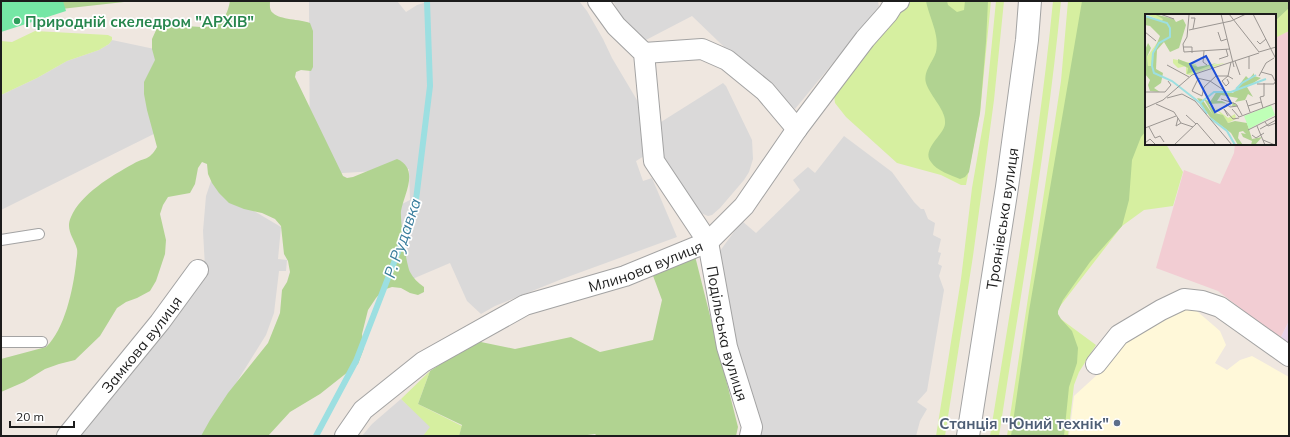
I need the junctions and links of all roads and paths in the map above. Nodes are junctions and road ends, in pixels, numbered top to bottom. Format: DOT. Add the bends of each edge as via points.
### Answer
graph roads {
  1 [pos="598,1"];
  2 [pos="1030,1"];
  3 [pos="894,2"];
  4 [pos="644,52"];
  5 [pos="797,129"];
  6 [pos="39,234"];
  7 [pos="1,240"];
  8 [pos="708,242"];
  9 [pos="198,270"];
  10 [pos="1,342"];
  11 [pos="42,342"];
  12 [pos="1289,356"];
  13 [pos="1096,364"];
  14 [pos="67,436"];
  15 [pos="345,436"];
  16 [pos="750,436"];
  17 [pos="968,436"];
  1 -- 4 [label="street" via="616,26"];
  2 -- 17 [label="street, Троянівська вулиця" via="1007,187"];
  3 -- 5 [label="street, Млинова вулиця"];
  4 -- 5 [label="street" via="702,49 726,60 765,91"];
  4 -- 8 [label="street, Подільська вулиця" via="654,161"];
  5 -- 8 [label="street, Млинова вулиця" via="744,206"];
  6 -- 7 [label="lane"];
  8 -- 15 [label="street, Млинова вулиця" via="624,276 525,305 423,362 363,410"];
  8 -- 16 [label="street, Подільська вулиця" via="727,347 752,427"];
  9 -- 14 [label="street, Замкова вулиця" via="160,322"];
  10 -- 11 [label="lane"];
  12 -- 13 [label="street" via="1220,307 1184,299 1118,335"];
}
